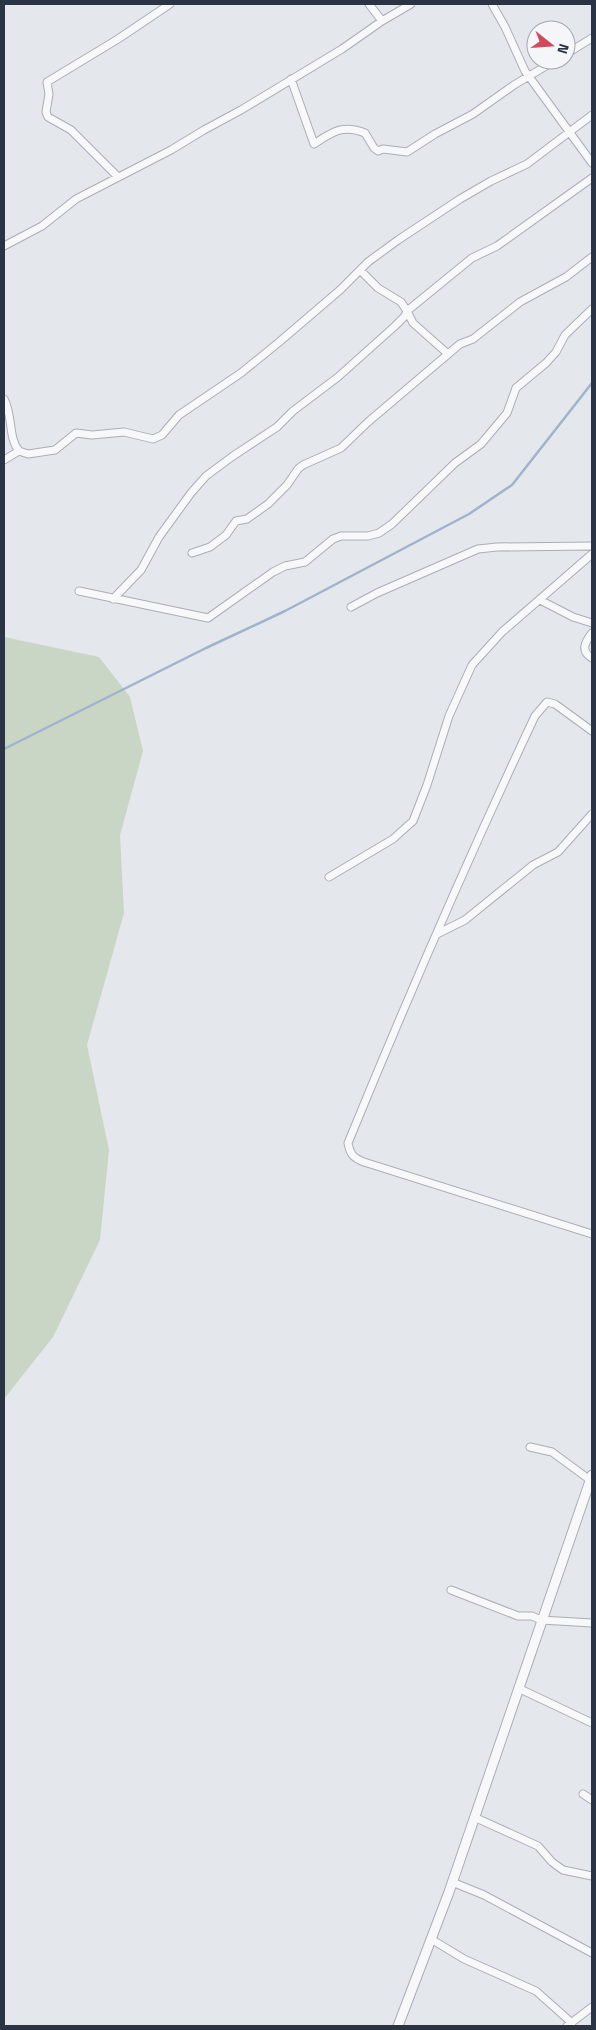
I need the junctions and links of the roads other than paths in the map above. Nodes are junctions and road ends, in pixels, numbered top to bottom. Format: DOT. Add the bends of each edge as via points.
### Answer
graph roads {
  1 [pos="170,4"];
  2 [pos="369,4"];
  3 [pos="411,4"];
  4 [pos="492,4"];
  5 [pos="382,21"];
  6 [pos="592,38"];
  7 [pos="576,48"];
  8 [pos="539,70"];
  9 [pos="529,76"];
  10 [pos="291,79"];
  11 [pos="592,115"];
  12 [pos="569,132"];
  13 [pos="592,163"];
  14 [pos="118,177"];
  15 [pos="592,178"];
  16 [pos="4,246"];
  17 [pos="592,257"];
  18 [pos="360,270"];
  19 [pos="592,309"];
  20 [pos="406,311"];
  21 [pos="448,354"];
  22 [pos="4,399"];
  23 [pos="19,451"];
  24 [pos="4,460"];
  25 [pos="592,546"];
  26 [pos="192,553"];
  27 [pos="592,554"];
  28 [pos="79,591"];
  29 [pos="113,599"];
  30 [pos="540,600"];
  31 [pos="352,607"];
  32 [pos="592,623"];
  33 [pos="592,633"];
  34 [pos="592,658"];
  35 [pos="592,731"];
  36 [pos="592,814"];
  37 [pos="330,877"];
  38 [pos="437,934"];
  39 [pos="592,1234"];
  40 [pos="530,1447"];
  41 [pos="591,1482"];
  42 [pos="451,1590"];
  43 [pos="541,1620"];
  44 [pos="592,1623"];
  45 [pos="518,1688"];
  46 [pos="592,1723"];
  47 [pos="583,1794"];
  48 [pos="592,1800"];
  49 [pos="474,1817"];
  50 [pos="592,1876"];
  51 [pos="452,1882"];
  52 [pos="431,1939"];
  53 [pos="592,1953"];
  54 [pos="592,2007"];
  55 [pos="569,2024"];
  56 [pos="398,2026"];
  1 -- 14 [label="street" via="118,40 47,82 48,117 71,130"];
  2 -- 5 [label="street"];
  3 -- 5 [label="street"];
  4 -- 9 [label="street"];
  5 -- 10 [label="street"];
  6 -- 7 [label="street"];
  8 -- 9 [label="street"];
  9 -- 10 [label="street" via="473,114 407,152 378,151 365,133 357,131 335,130 314,144"];
  9 -- 12 [label="street"];
  10 -- 14 [label="street" via="172,150"];
  11 -- 12 [label="street"];
  12 -- 13 [label="street"];
  12 -- 18 [label="street" via="527,164 491,181 398,240"];
  14 -- 16 [label="street" via="76,200 42,226"];
  15 -- 20 [label="street" via="497,246 472,258"];
  17 -- 21 [label="street" via="566,277 520,302 484,332"];
  18 -- 20 [label="street" via="373,284 401,302"];
  18 -- 23 [label="street" via="278,343 179,415 158,437 149,439 124,432 92,435 80,432 55,450 28,454"];
  19 -- 29 [label="street" via="565,335 546,363 516,388 507,412 481,444 455,463 379,533 333,539 305,562 273,572 208,618"];
  20 -- 21 [label="street" via="413,323"];
  20 -- 29 [label="street" via="395,326 338,377 200,483 159,537 142,570"];
  21 -- 26 [label="street" via="341,448 303,465 256,514 236,521 226,535 210,547"];
  22 -- 23 [label="street"];
  23 -- 24 [label="street"];
  25 -- 31 [label="street" via="478,549"];
  27 -- 30 [label="street"];
  28 -- 29 [label="street"];
  30 -- 32 [label="street"];
  30 -- 37 [label="street" via="488,645 472,665 449,716 413,821 393,840"];
  33 -- 34 [label="street" via="585,648"];
  35 -- 38 [label="street" via="555,704 547,702 540,707"];
  36 -- 38 [label="street" via="558,852 533,865 465,920"];
  38 -- 39 [label="street" via="348,1143 350,1152 364,1162"];
  40 -- 41 [label="street" via="552,1452"];
  41 -- 43 [label="street"];
  42 -- 43 [label="street" via="518,1616"];
  43 -- 44 [label="street"];
  43 -- 45 [label="street"];
  45 -- 46 [label="street"];
  45 -- 49 [label="street"];
  47 -- 48 [label="street"];
  49 -- 50 [label="street" via="538,1846 564,1870"];
  49 -- 51 [label="street"];
  51 -- 52 [label="street"];
  51 -- 53 [label="street"];
  52 -- 55 [label="street" via="464,1959 536,1991"];
  52 -- 56 [label="street"];
  54 -- 55 [label="street"];
}
